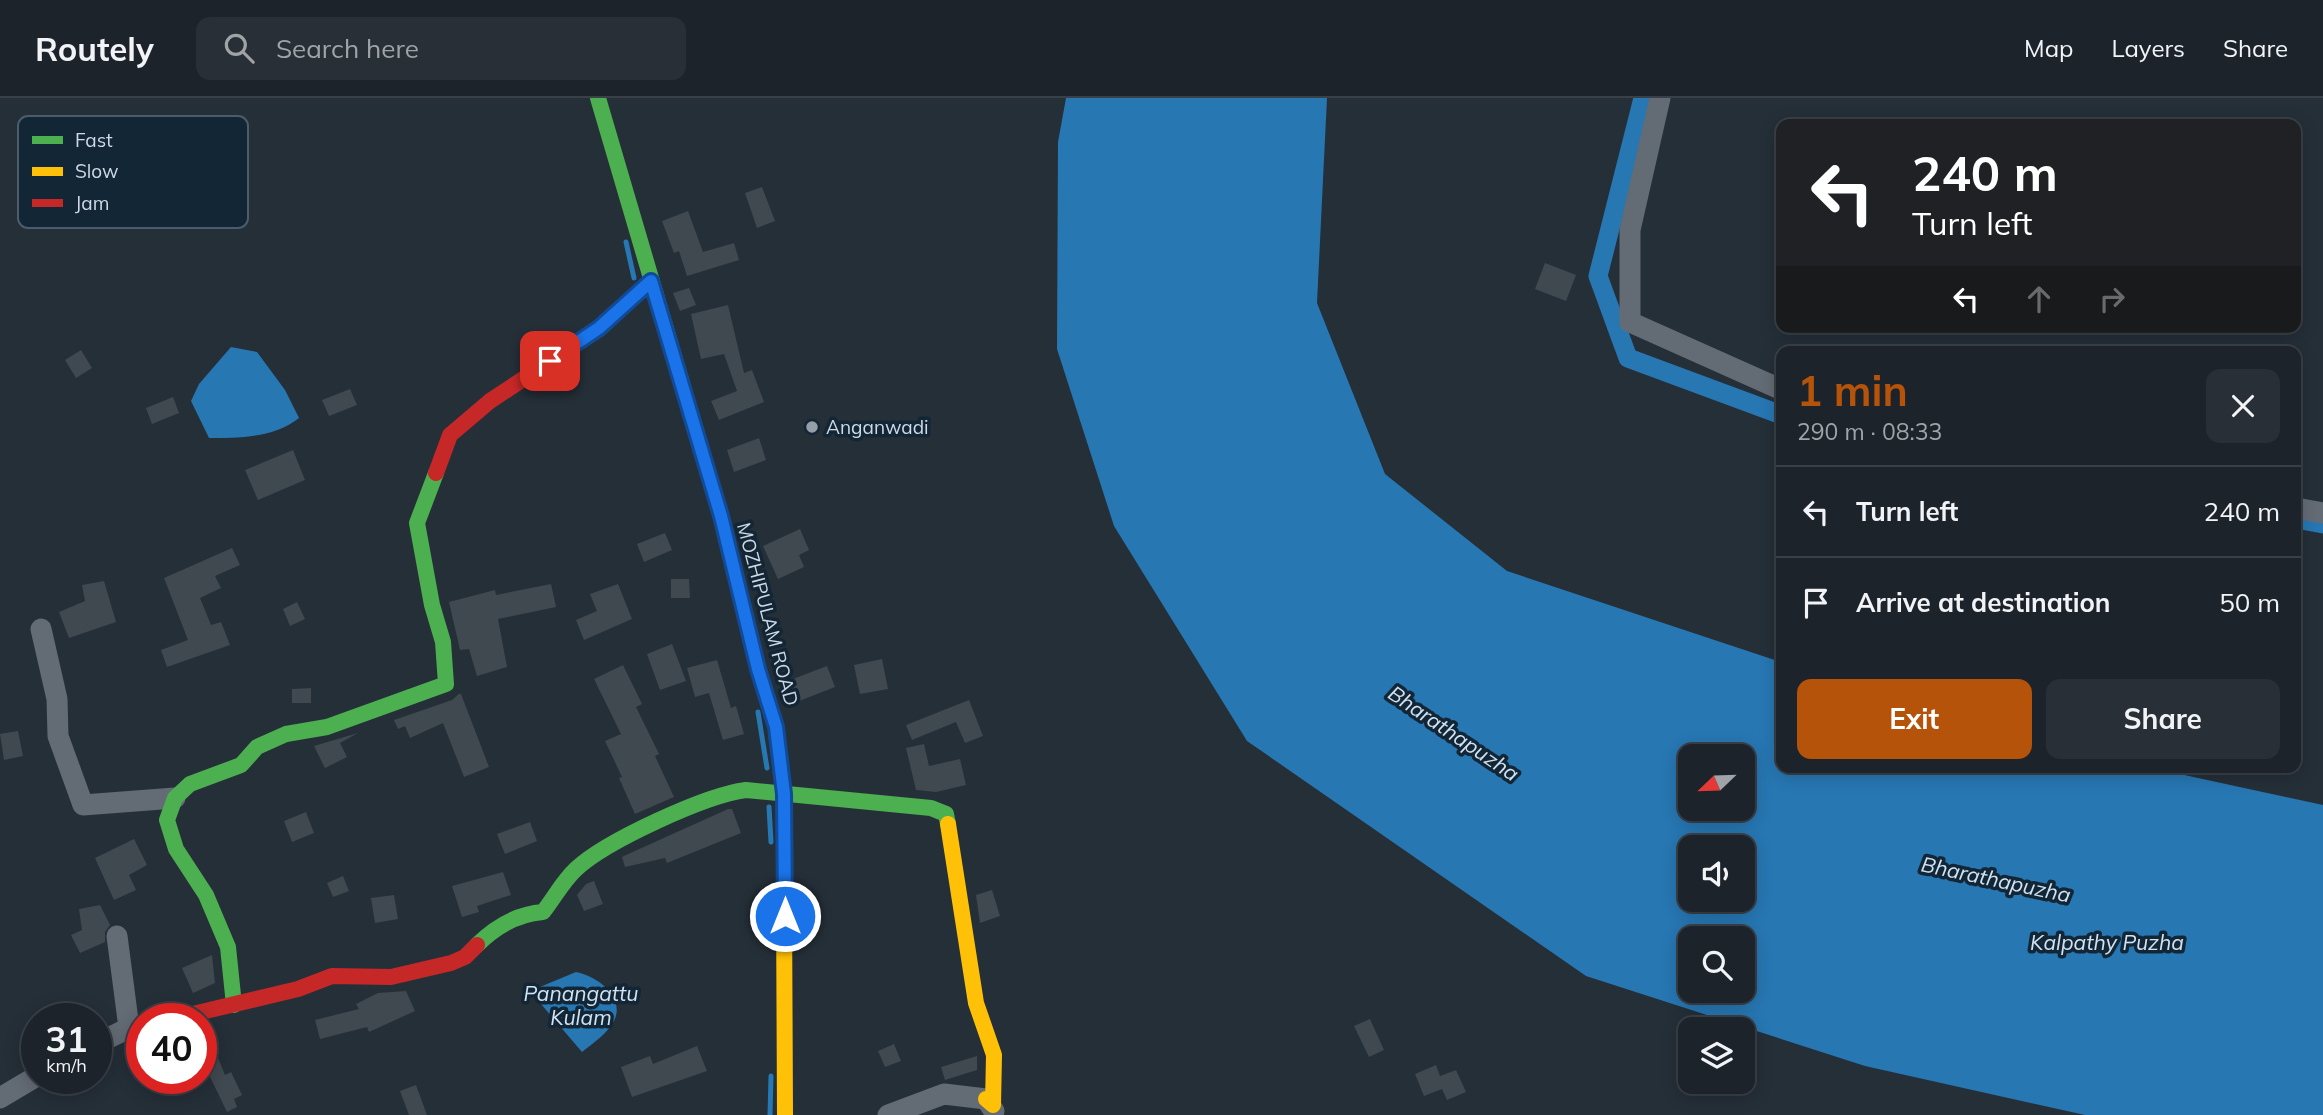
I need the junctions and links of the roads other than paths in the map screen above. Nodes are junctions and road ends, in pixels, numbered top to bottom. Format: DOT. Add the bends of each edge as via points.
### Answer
graph roads {
  1 [pos="598,98"];
  2 [pos="1660,98"];
  3 [pos="651,281"];
  4 [pos="1776,387"];
  5 [pos="2301,509"];
  6 [pos="2323,513"];
  7 [pos="41,629"];
  8 [pos="784,794"];
  9 [pos="175,799"];
  10 [pos="117,936"];
  11 [pos="130,1003"];
  12 [pos="234,1004"];
  13 [pos="217,1008"];
  14 [pos="21,1086"];
  15 [pos="0,1098"];
  16 [pos="991,1107"];
  17 [pos="785,1115"];
  18 [pos="888,1115"];
  1 -- 3 [label="street, MOZHIPULAM ROAD"];
  2 -- 4 [label="street" via="1630,230 1630,322"];
  3 -- 8 [label="street, MOZHIPULAM ROAD" via="721,516 776,727"];
  3 -- 9 [label="street" via="599,328 490,401 450,435 417,523 443,642 446,684 327,727 286,734 257,747 241,765 190,784"];
  5 -- 6 [label="street"];
  7 -- 9 [label="street" via="57,699 58,736 83,805"];
  8 -- 12 [label="street" via="723,793 618,841 576,870 543,912 527,913 492,930 466,957 451,963 391,977 332,976"];
  8 -- 16 [label="street" via="931,808 946,814 976,1003 995,1055"];
  8 -- 17 [label="street, MOZHIPULAM ROAD"];
  9 -- 12 [label="street" via="167,820 176,849 206,895 228,947"];
  10 -- 11 [label="street"];
  12 -- 13 [label="street"];
  14 -- 15 [label="street"];
  16 -- 18 [label="street" via="944,1094"];
}
